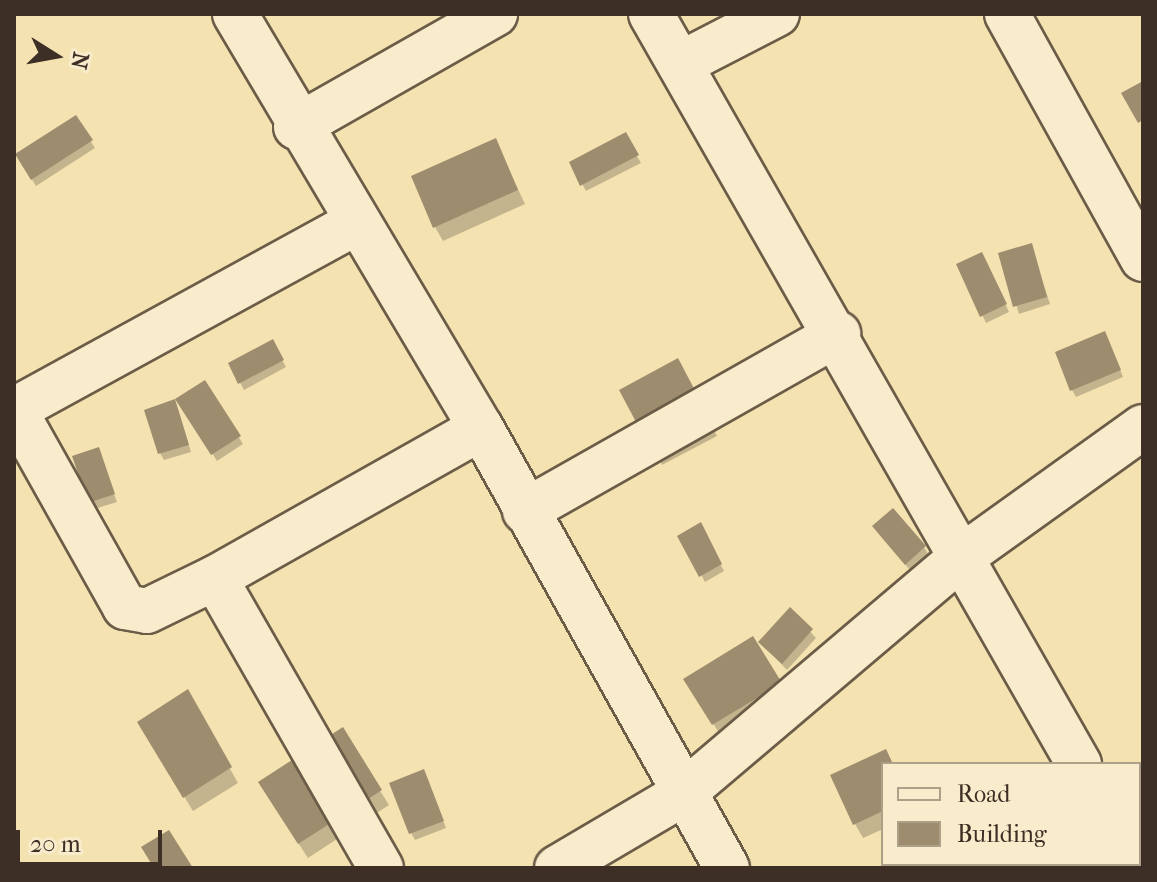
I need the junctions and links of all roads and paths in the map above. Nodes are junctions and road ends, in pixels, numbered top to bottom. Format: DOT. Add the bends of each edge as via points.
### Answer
graph roads {
  1 [pos="235,14"];
  2 [pos="495,14"];
  3 [pos="651,14"];
  4 [pos="777,14"];
  5 [pos="1007,14"];
  6 [pos="680,64"];
  7 [pos="296,127"];
  8 [pos="357,222"];
  9 [pos="1143,259"];
  10 [pos="838,334"];
  11 [pos="14,410"];
  12 [pos="1143,427"];
  13 [pos="481,428"];
  14 [pos="525,511"];
  15 [pos="960,558"];
  16 [pos="215,578"];
  17 [pos="1078,762"];
  18 [pos="681,795"];
  19 [pos="381,868"];
  20 [pos="557,868"];
  21 [pos="727,868"];
  1 -- 7 [label="street"];
  2 -- 7 [label="street"];
  3 -- 6 [label="street"];
  4 -- 6 [label="street"];
  5 -- 9 [label="street"];
  6 -- 10 [label="street"];
  7 -- 8 [label="street"];
  8 -- 11 [label="street"];
  8 -- 13 [label="street"];
  10 -- 14 [label="street"];
  10 -- 15 [label="street"];
  11 -- 16 [label="street" via="125,607 147,611"];
  12 -- 15 [label="street"];
  13 -- 14 [label="street"];
  13 -- 16 [label="street"];
  14 -- 18 [label="street"];
  15 -- 17 [label="street"];
  15 -- 18 [label="street"];
  16 -- 19 [label="street"];
  18 -- 20 [label="street"];
  18 -- 21 [label="street"];
}
